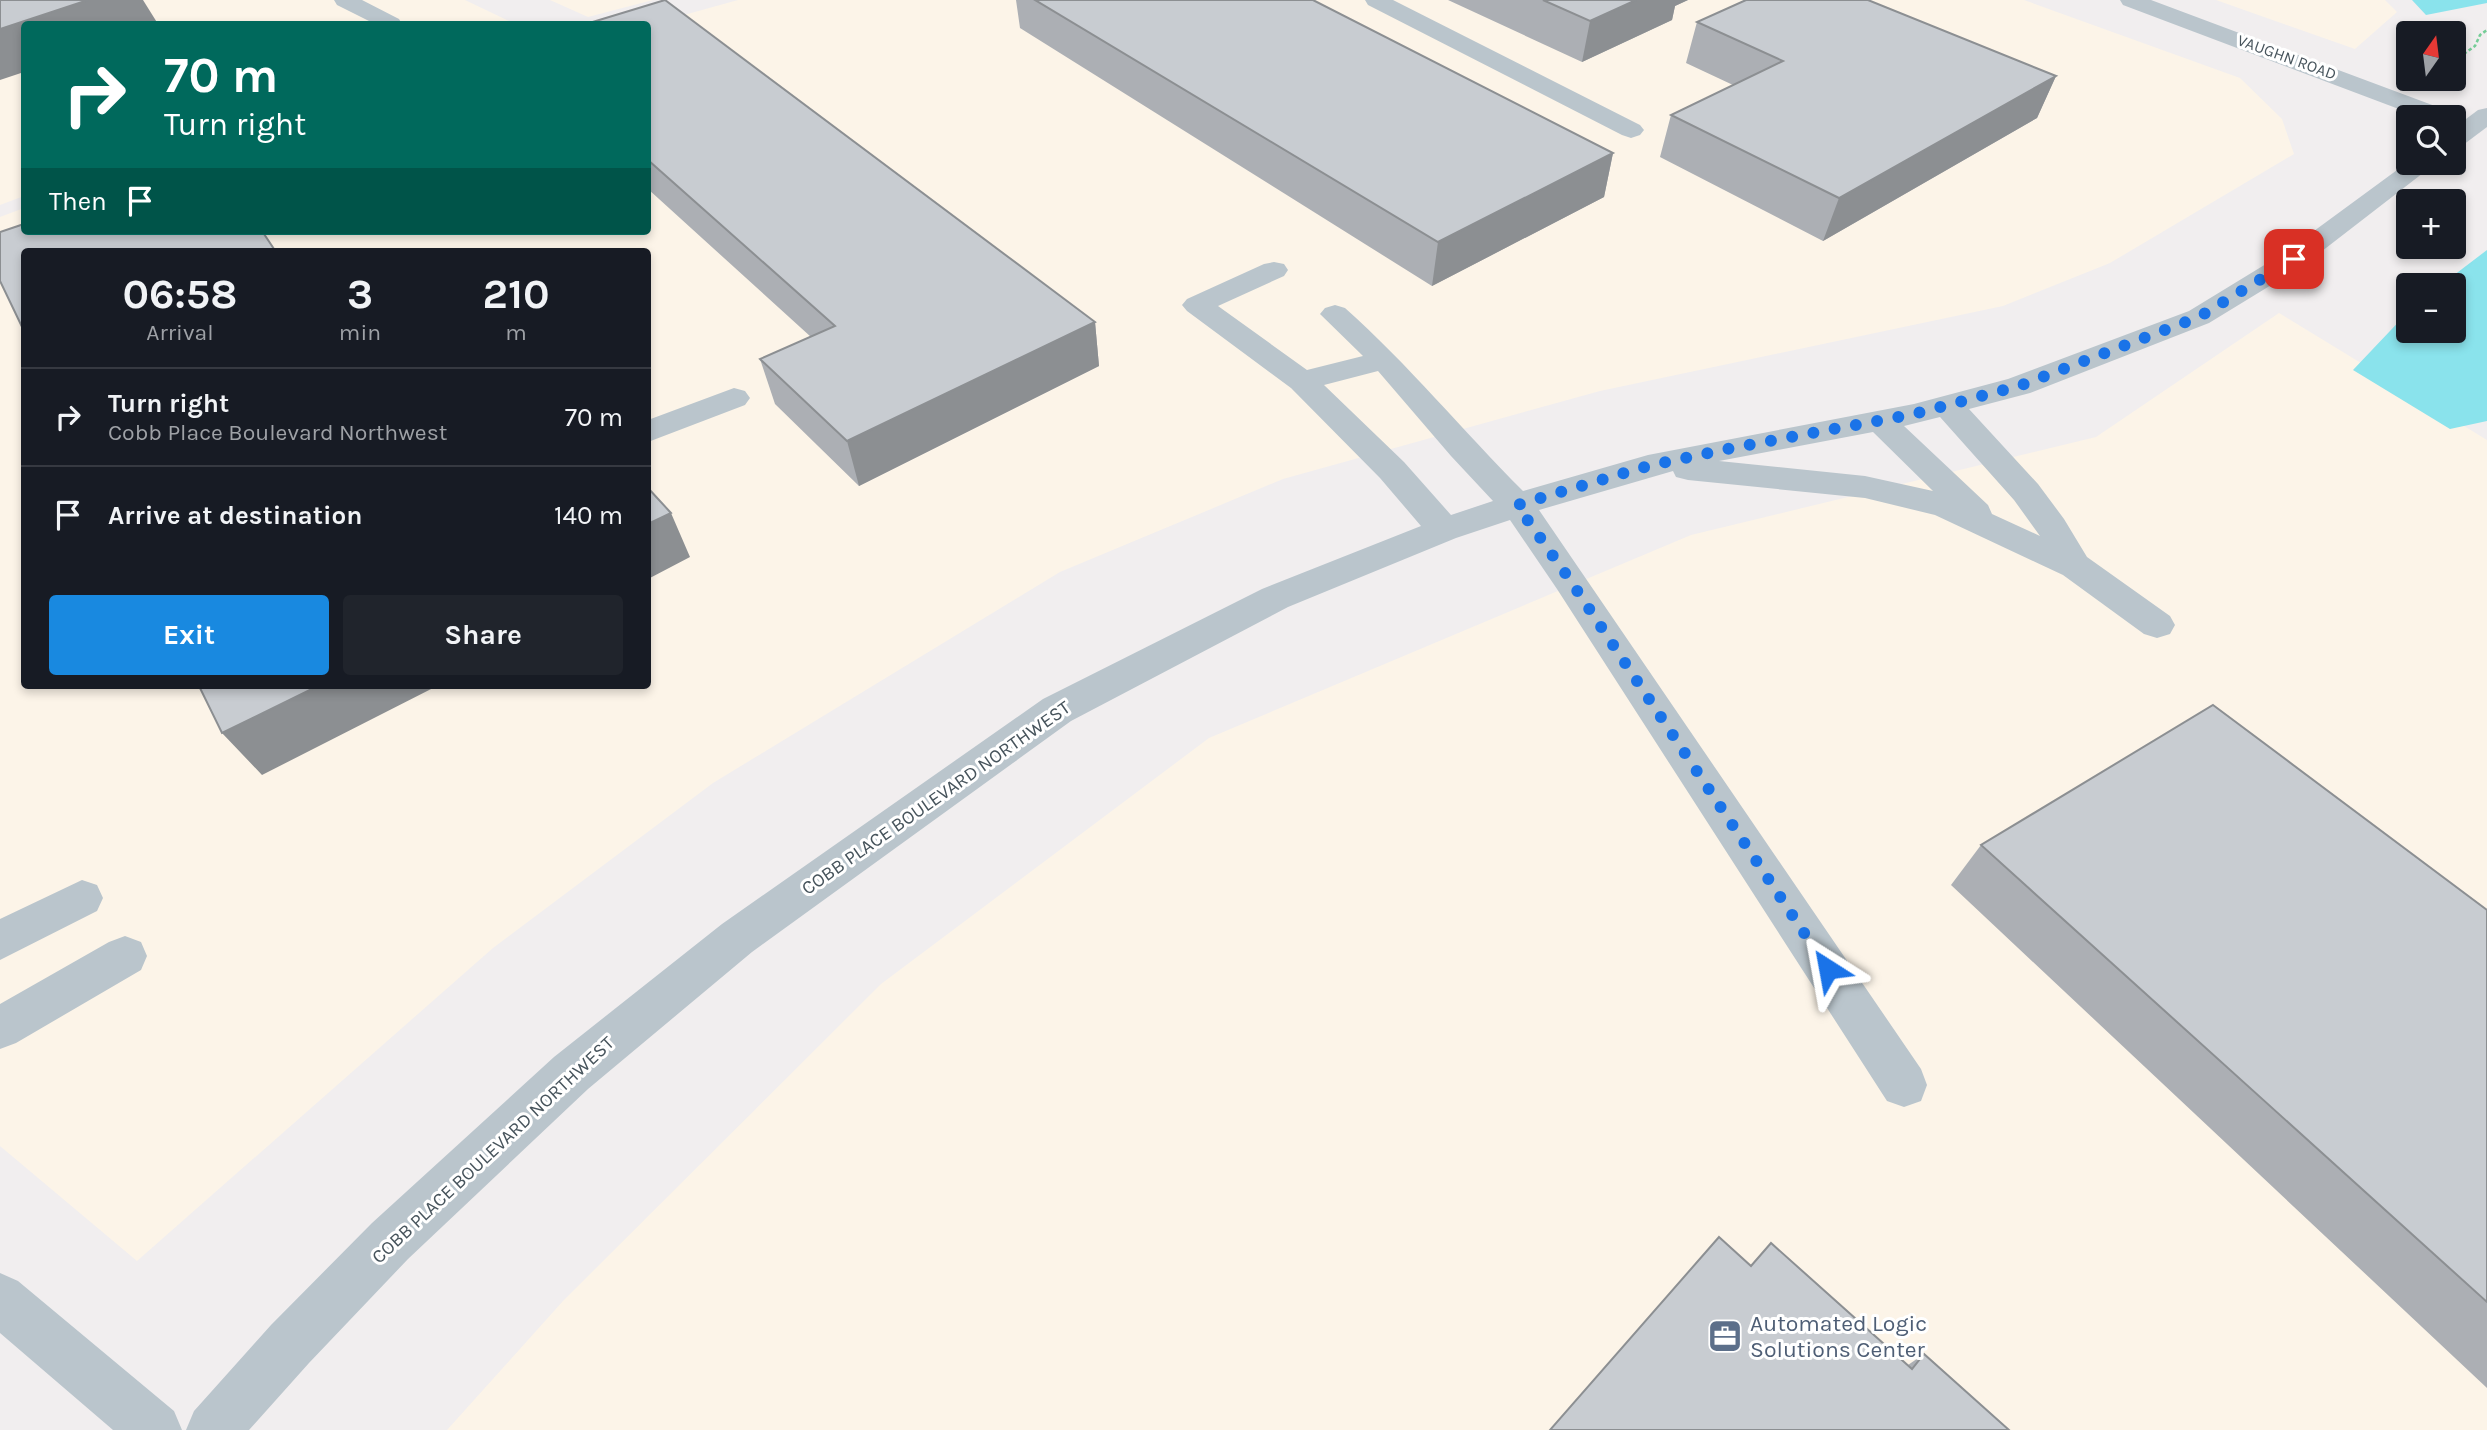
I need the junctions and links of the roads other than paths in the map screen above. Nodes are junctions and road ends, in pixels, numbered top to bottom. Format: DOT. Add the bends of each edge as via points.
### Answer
graph roads {
  1 [pos="345,0"];
  2 [pos="1376,0"];
  3 [pos="2131,0"];
  4 [pos="385,21"];
  5 [pos="2410,105"];
  6 [pos="1631,130"];
  7 [pos="2407,175"];
  8 [pos="1274,270"];
  9 [pos="1335,314"];
  10 [pos="1385,360"];
  11 [pos="1302,381"];
  12 [pos="734,398"];
  13 [pos="1947,405"];
  14 [pos="1880,421"];
  15 [pos="651,431"];
  16 [pos="1648,466"];
  17 [pos="1517,505"];
  18 [pos="1988,524"];
  19 [pos="1444,530"];
  20 [pos="2075,566"];
  21 [pos="2157,625"];
  22 [pos="82,898"];
  23 [pos="0,941"];
  24 [pos="125,956"];
  25 [pos="0,1028"];
  26 [pos="1904,1085"];
  27 [pos="0,1299"];
  28 [pos="155,1430"];
  29 [pos="213,1430"];
  1 -- 4 [label="street"];
  2 -- 6 [label="street"];
  3 -- 5 [label="street, VAUGHN ROAD"];
  7 -- 13 [label="street, COBB PLACE BOULEVARD NORTHWEST" via="2294,259 2199,317 2059,373"];
  8 -- 11 [label="street" via="1197,305"];
  9 -- 10 [label="street"];
  10 -- 11 [label="street"];
  10 -- 17 [label="street"];
  11 -- 19 [label="street" via="1392,470"];
  12 -- 15 [label="street"];
  13 -- 14 [label="street, COBB PLACE BOULEVARD NORTHWEST"];
  13 -- 20 [label="street" via="2026,492"];
  14 -- 16 [label="street, COBB PLACE BOULEVARD NORTHWEST"];
  14 -- 18 [label="street"];
  16 -- 17 [label="street, COBB PLACE BOULEVARD NORTHWEST"];
  16 -- 18 [label="street" via="1865,487 1908,495"];
  17 -- 19 [label="street, COBB PLACE BOULEVARD NORTHWEST"];
  17 -- 26 [label="street"];
  18 -- 20 [label="street"];
  19 -- 29 [label="street, COBB PLACE BOULEVARD NORTHWEST" via="1276,598 1057,710 737,938 571,1073 390,1241"];
  20 -- 21 [label="street"];
  22 -- 23 [label="street"];
  24 -- 25 [label="street"];
  27 -- 28 [label="street"];
}
